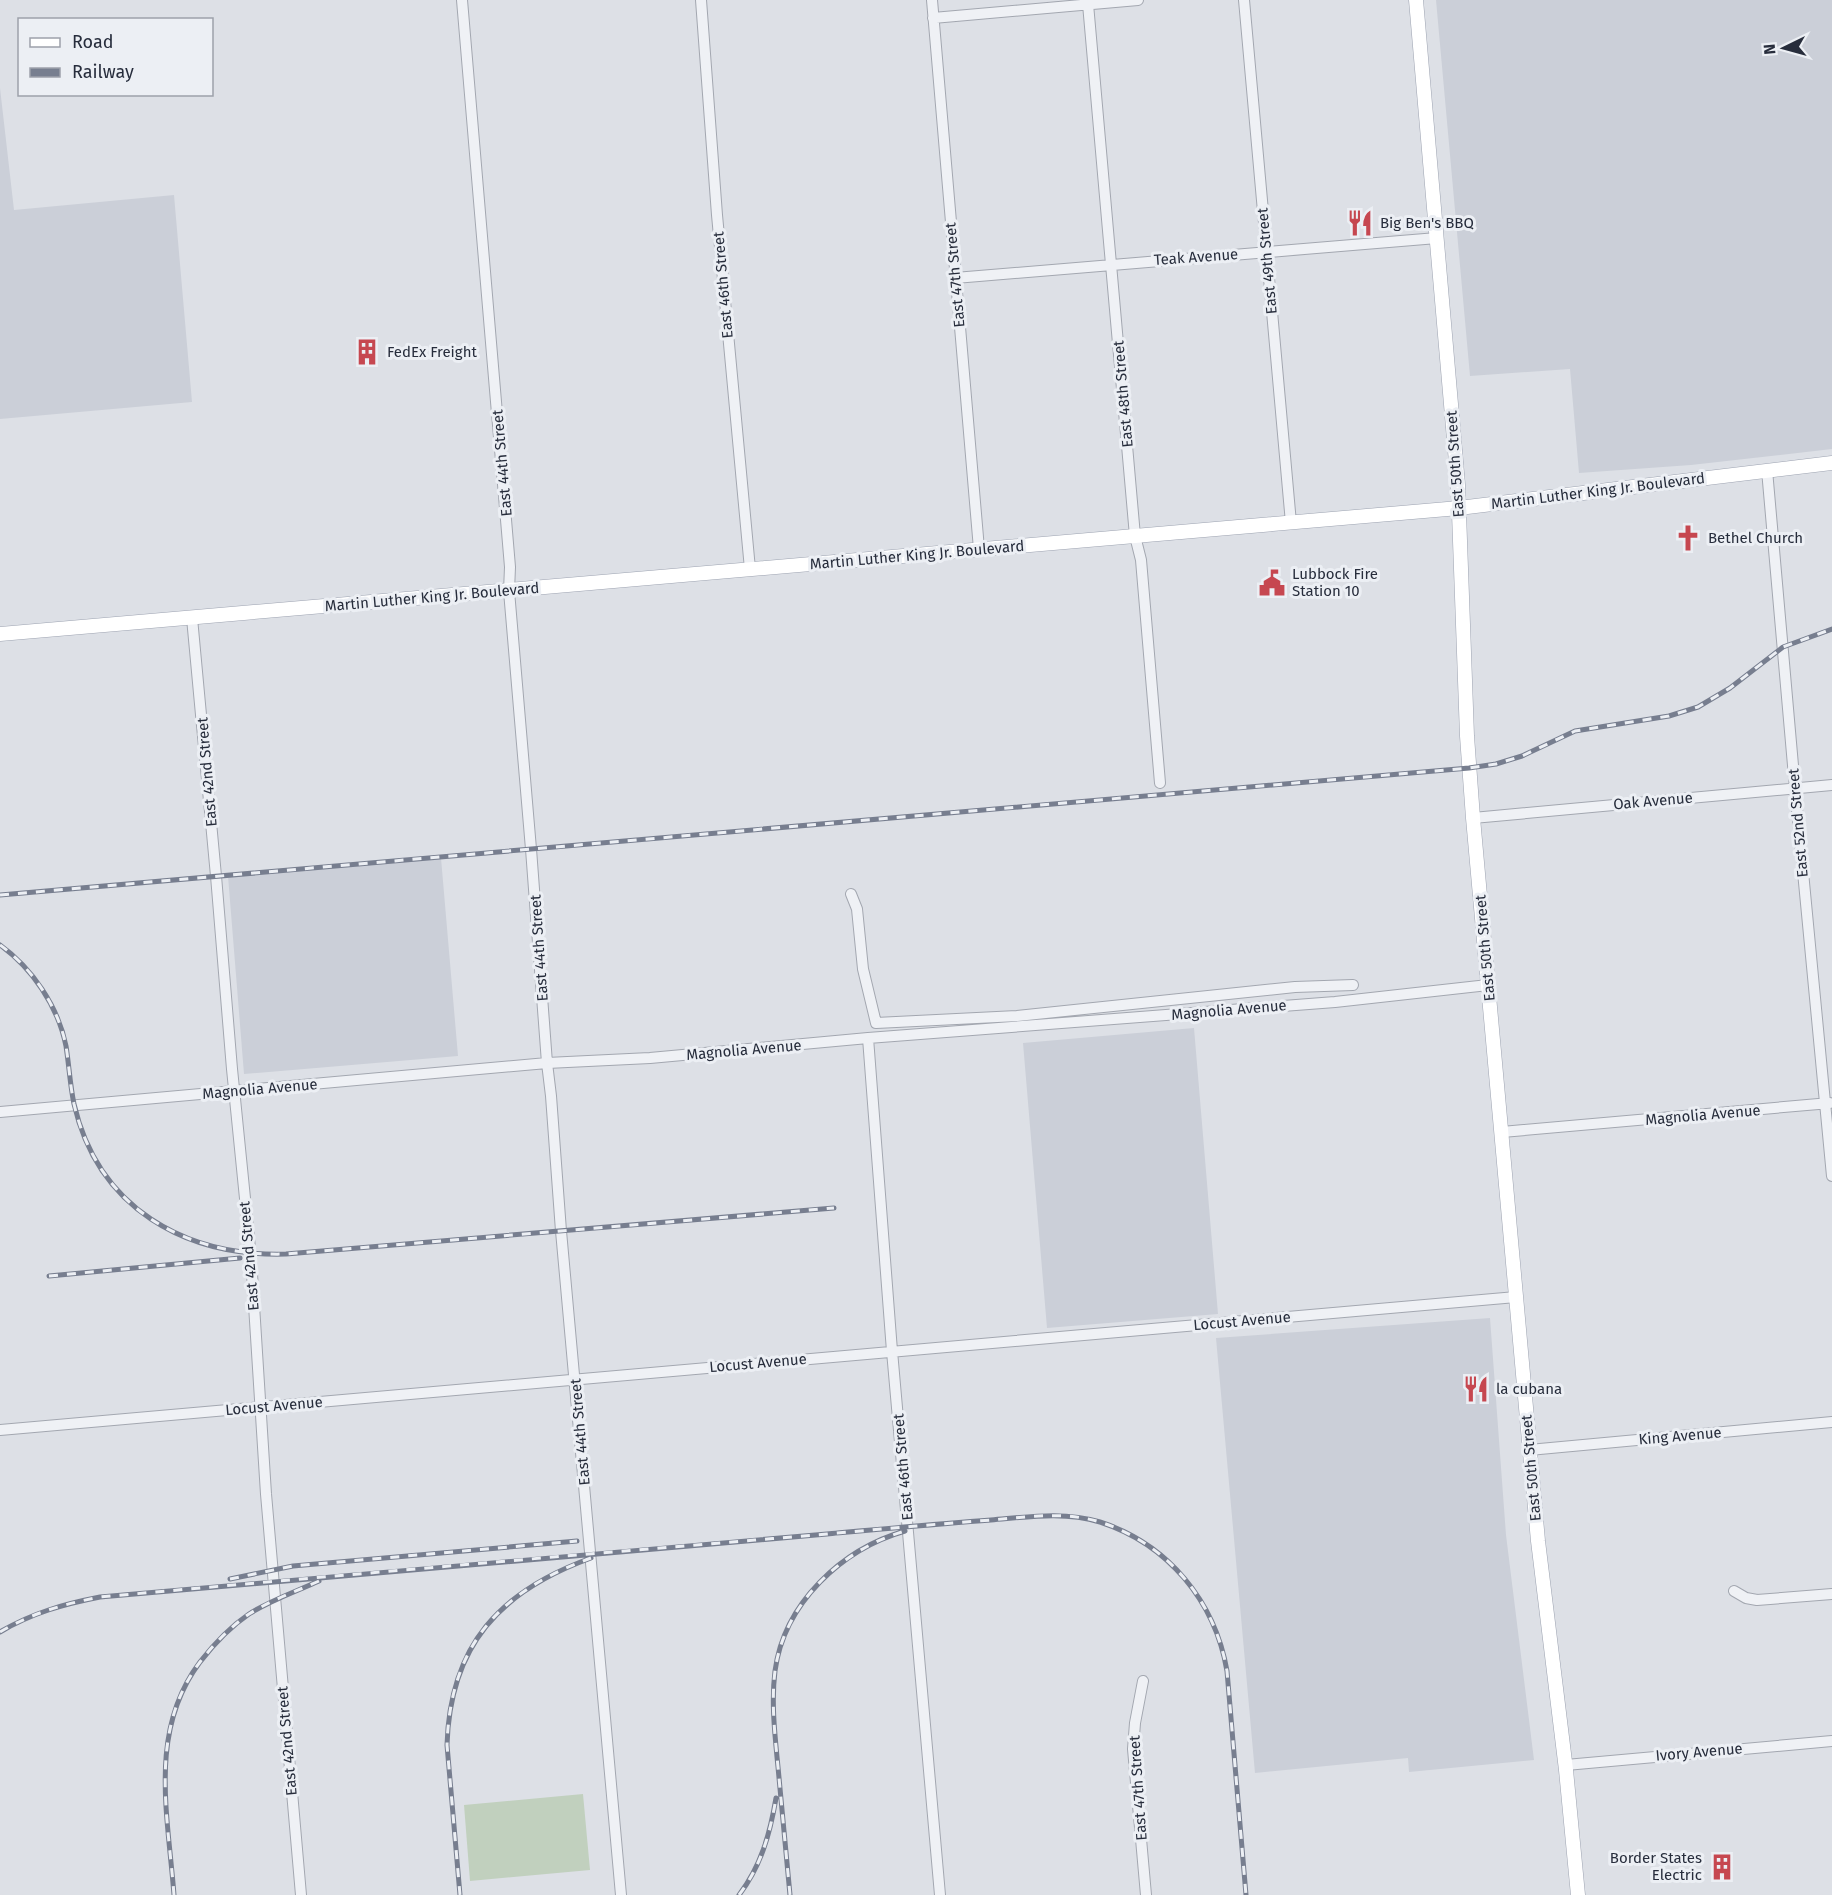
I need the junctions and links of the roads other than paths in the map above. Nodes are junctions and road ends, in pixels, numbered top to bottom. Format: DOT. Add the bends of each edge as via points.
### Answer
graph roads {
  1 [pos="462,0"];
  2 [pos="700,0"];
  3 [pos="932,0"];
  4 [pos="1138,0"];
  5 [pos="1244,0"];
  6 [pos="1416,0"];
  7 [pos="1088,4"];
  8 [pos="933,18"];
  9 [pos="1437,238"];
  10 [pos="1266,252"];
  11 [pos="1112,264"];
  12 [pos="955,278"];
  13 [pos="1832,463"];
  14 [pos="1767,470"];
  15 [pos="1459,508"];
  16 [pos="1291,522"];
  17 [pos="1135,536"];
  18 [pos="979,549"];
  19 [pos="750,569"];
  20 [pos="509,591"];
  21 [pos="192,618"];
  22 [pos="0,634"];
  23 [pos="1160,783"];
  24 [pos="1832,785"];
  25 [pos="1795,788"];
  26 [pos="1473,818"];
  27 [pos="851,894"];
  28 [pos="1488,985"];
  29 [pos="1353,986"];
  30 [pos="868,1038"];
  31 [pos="547,1063"];
  32 [pos="234,1091"];
  33 [pos="1829,1103"];
  34 [pos="0,1112"];
  35 [pos="1502,1132"];
  36 [pos="1832,1176"];
  37 [pos="1516,1297"];
  38 [pos="892,1351"];
  39 [pos="575,1379"];
  40 [pos="260,1408"];
  41 [pos="1832,1422"];
  42 [pos="0,1430"];
  43 [pos="1529,1450"];
  44 [pos="1734,1591"];
  45 [pos="1832,1594"];
  46 [pos="1143,1681"];
  47 [pos="1832,1741"];
  48 [pos="1566,1765"];
  49 [pos="301,1895"];
  50 [pos="621,1895"];
  51 [pos="940,1895"];
  52 [pos="1146,1895"];
  53 [pos="1578,1895"];
  1 -- 20 [label="street, East 44th Street"];
  2 -- 19 [label="street, East 46th Street"];
  3 -- 8 [label="street, East 47th Street"];
  4 -- 7 [label="street"];
  5 -- 10 [label="street, East 49th Street"];
  6 -- 9 [label="main road, East 50th Street"];
  7 -- 8 [label="street"];
  7 -- 11 [label="street, East 48th Street"];
  8 -- 12 [label="street, East 47th Street"];
  9 -- 10 [label="street, Teak Avenue"];
  9 -- 15 [label="main road, East 50th Street"];
  10 -- 11 [label="street, Teak Avenue"];
  10 -- 16 [label="street, East 49th Street"];
  11 -- 12 [label="street, Teak Avenue"];
  11 -- 17 [label="street, East 48th Street"];
  12 -- 18 [label="street, East 47th Street"];
  13 -- 14 [label="main road, Martin Luther King Jr. Boulevard"];
  14 -- 15 [label="main road, Martin Luther King Jr. Boulevard"];
  14 -- 25 [label="street, East 52nd Street"];
  15 -- 16 [label="main road, Martin Luther King Jr. Boulevard"];
  15 -- 26 [label="main road, East 50th Street"];
  16 -- 17 [label="main road, Martin Luther King Jr. Boulevard"];
  17 -- 18 [label="main road, Martin Luther King Jr. Boulevard"];
  17 -- 23 [label="street, East 48th Street" via="1141,560"];
  18 -- 19 [label="main road, Martin Luther King Jr. Boulevard"];
  19 -- 20 [label="main road, Martin Luther King Jr. Boulevard"];
  20 -- 21 [label="main road, Martin Luther King Jr. Boulevard"];
  20 -- 31 [label="street, East 44th Street"];
  21 -- 22 [label="main road, Martin Luther King Jr. Boulevard"];
  21 -- 32 [label="street, East 42nd Street"];
  24 -- 25 [label="street, Oak Avenue"];
  25 -- 26 [label="street, Oak Avenue"];
  25 -- 33 [label="street, East 52nd Street"];
  26 -- 28 [label="main road, East 50th Street"];
  27 -- 29 [label="street" via="857,909 863,969 876,1023 1017,1016 1295,987"];
  28 -- 30 [label="street, Magnolia Avenue" via="1335,1002"];
  28 -- 35 [label="main road, East 50th Street"];
  30 -- 31 [label="street, Magnolia Avenue" via="650,1058"];
  30 -- 38 [label="street, East 46th Street"];
  31 -- 32 [label="street, Magnolia Avenue"];
  31 -- 39 [label="street, East 44th Street"];
  32 -- 34 [label="street, Magnolia Avenue"];
  32 -- 40 [label="street, East 42nd Street" via="251,1258"];
  33 -- 35 [label="street, Magnolia Avenue"];
  33 -- 36 [label="street, East 52nd Street"];
  35 -- 37 [label="main road, East 50th Street"];
  37 -- 38 [label="street, Locust Avenue"];
  37 -- 43 [label="main road, East 50th Street"];
  38 -- 39 [label="street, Locust Avenue"];
  38 -- 51 [label="street, East 46th Street"];
  39 -- 40 [label="street, Locust Avenue"];
  39 -- 50 [label="street, East 44th Street"];
  40 -- 42 [label="street, Locust Avenue"];
  40 -- 49 [label="street, East 42nd Street"];
  41 -- 43 [label="street, King Avenue"];
  43 -- 48 [label="main road, East 50th Street"];
  44 -- 45 [label="street" via="1756,1600"];
  46 -- 52 [label="street, East 47th Street" via="1133,1749"];
  47 -- 48 [label="street, Ivory Avenue"];
  48 -- 53 [label="main road, East 50th Street"];
}
